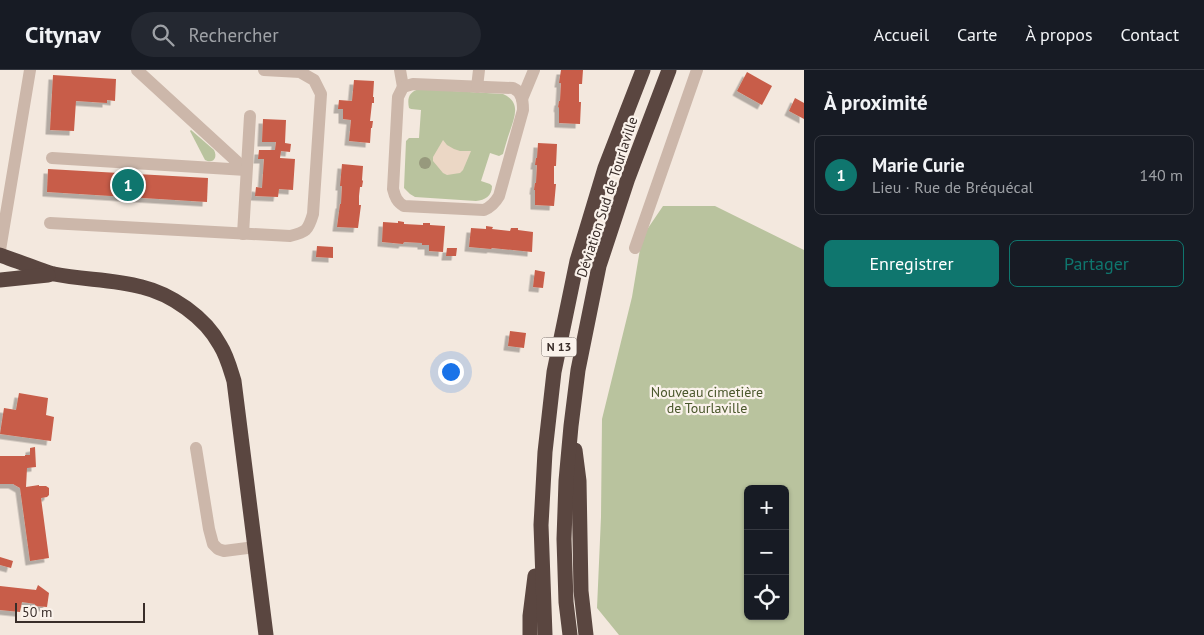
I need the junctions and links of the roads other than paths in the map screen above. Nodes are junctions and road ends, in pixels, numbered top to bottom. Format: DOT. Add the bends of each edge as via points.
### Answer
graph roads {
  1 [pos="30,70"];
  2 [pos="136,70"];
  3 [pos="264,70"];
  4 [pos="400,70"];
  5 [pos="479,70"];
  6 [pos="534,70"];
  7 [pos="643,70"];
  8 [pos="669,70"];
  9 [pos="697,70"];
  10 [pos="403,87"];
  11 [pos="477,87"];
  12 [pos="522,99"];
  13 [pos="250,116"];
  14 [pos="52,158"];
  15 [pos="246,170"];
  16 [pos="50,223"];
  17 [pos="243,234"];
  18 [pos="635,248"];
  19 [pos="0,250"];
  20 [pos="0,255"];
  21 [pos="52,274"];
  22 [pos="0,280"];
  23 [pos="571,426"];
  24 [pos="196,448"];
  25 [pos="541,525"];
  26 [pos="255,547"];
  27 [pos="266,635"];
  28 [pos="530,635"];
  29 [pos="545,635"];
  30 [pos="570,635"];
  31 [pos="586,635"];
  1 -- 19 [label="street"];
  2 -- 15 [label="street"];
  3 -- 17 [label="street" via="300,72 314,80 321,94 313,214 306,230 290,236"];
  4 -- 10 [label="street"];
  5 -- 11 [label="street"];
  6 -- 12 [label="street"];
  7 -- 25 [label="highway, Déviation Sud de Tourlaville / N 13" via="605,168 577,261 554,372"];
  8 -- 23 [label="highway, Déviation Sud de Tourlaville / N 13" via="599,266 578,370"];
  9 -- 18 [label="street"];
  10 -- 11 [label="street" via="413,84"];
  10 -- 12 [label="street" via="398,97 393,189 396,199 404,206 484,210 493,205 524,110"];
  11 -- 12 [label="street" via="513,88"];
  13 -- 15 [label="street"];
  14 -- 15 [label="street"];
  15 -- 17 [label="street"];
  16 -- 17 [label="street"];
  20 -- 21 [label="highway"];
  21 -- 22 [label="highway"];
  21 -- 26 [label="highway" via="142,287 161,293 193,313 220,343 234,380"];
  23 -- 30 [label="highway, Déviation Sud de Tourlaville / N 13" via="564,539"];
  23 -- 31 [label="highway" via="579,481 581,591"];
  24 -- 26 [label="street" via="213,544 224,551"];
  25 -- 28 [label="highway"];
  25 -- 29 [label="highway, Déviation Sud de Tourlaville / N 13"];
  26 -- 27 [label="highway"];
}
